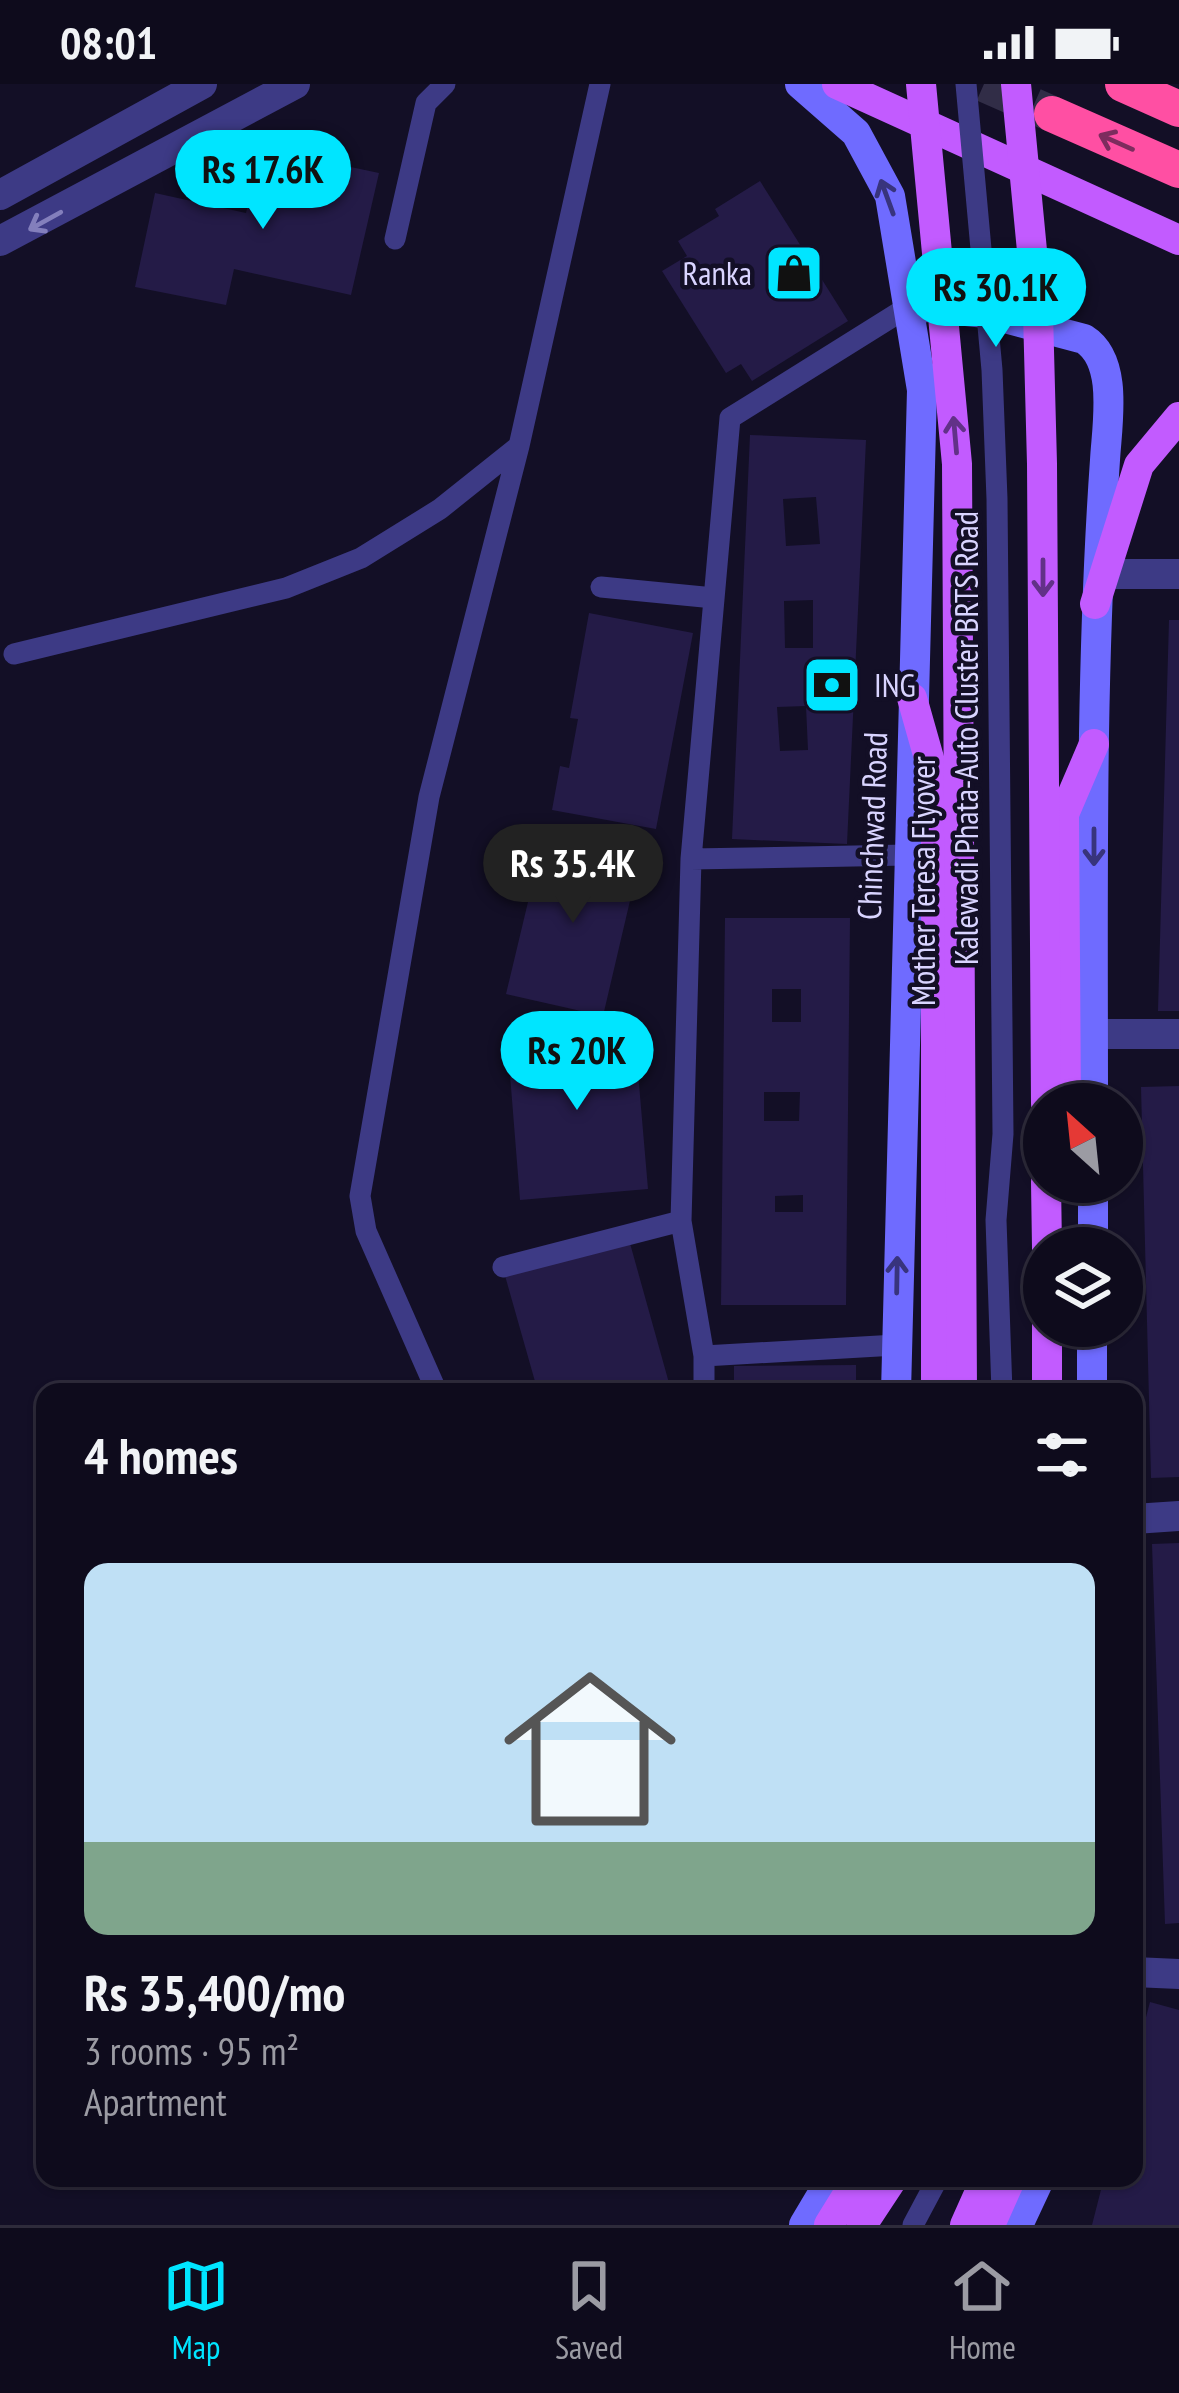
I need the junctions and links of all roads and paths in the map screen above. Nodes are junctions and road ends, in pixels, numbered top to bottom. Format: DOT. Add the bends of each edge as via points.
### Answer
graph roads {
  1 [pos="202,84"];
  2 [pos="295,84"];
  3 [pos="445,84"];
  4 [pos="600,84"];
  5 [pos="800,84"];
  6 [pos="837,84"];
  7 [pos="921,84"];
  8 [pos="966,84"];
  9 [pos="1016,84"];
  10 [pos="1123,84"];
  11 [pos="1179,109"];
  12 [pos="1052,114"];
  13 [pos="1179,170"];
  14 [pos="0,195"];
  15 [pos="394,238"];
  16 [pos="1179,240"];
  17 [pos="1,244"];
  18 [pos="911,305"];
  19 [pos="1179,417"];
  20 [pos="519,446"];
  21 [pos="1105,574"];
  22 [pos="1179,574"];
  23 [pos="602,587"];
  24 [pos="714,598"];
  25 [pos="1095,604"];
  26 [pos="14,654"];
  27 [pos="912,698"];
  28 [pos="1094,744"];
  29 [pos="907,855"];
  30 [pos="691,859"];
  31 [pos="1093,1034"];
  32 [pos="1179,1034"];
  33 [pos="1046,1083"];
  34 [pos="1066,1083"];
  35 [pos="1093,1083"];
  36 [pos="681,1221"];
  37 [pos="503,1267"];
  38 [pos="896,1345"];
  39 [pos="1047,1347"];
  40 [pos="1065,1347"];
  41 [pos="1092,1347"];
  42 [pos="704,1356"];
  43 [pos="433,1383"];
  44 [pos="704,1383"];
  45 [pos="896,1383"];
  46 [pos="936,1383"];
  47 [pos="962,1383"];
  48 [pos="1002,1383"];
  49 [pos="1047,1383"];
  50 [pos="1064,1383"];
  51 [pos="1092,1383"];
  52 [pos="1179,1516"];
  53 [pos="1143,1518"];
  54 [pos="1143,1972"];
  55 [pos="1179,1974"];
  56 [pos="827,2187"];
  57 [pos="853,2187"];
  58 [pos="886,2187"];
  59 [pos="933,2187"];
  60 [pos="982,2187"];
  61 [pos="1007,2187"];
  62 [pos="1036,2187"];
  63 [pos="804,2225"];
  64 [pos="829,2225"];
  65 [pos="862,2225"];
  66 [pos="913,2225"];
  67 [pos="965,2225"];
  68 [pos="990,2225"];
  69 [pos="1018,2225"];
  1 -- 14 [label="street"];
  2 -- 17 [label="street, one-way"];
  3 -- 15 [label="lane" via="426,103"];
  4 -- 20 [label="lane"];
  18 -- 5 [label="street, Chinchwad Road, one-way" via="890,196 856,133"];
  6 -- 16 [label="main road"];
  47 -- 7 [label="main road, Mother Teresa Flyover, one-way, bridge" via="957,464"];
  8 -- 48 [label="lane, Kalewadi Phata-Auto Cluster BRTS Road, bridge" via="998,499"];
  9 -- 33 [label="main road, one-way, bridge" via="1040,400"];
  10 -- 11 [label="highway"];
  13 -- 12 [label="highway, one-way"];
  18 -- 24 [label="lane" via="730,418"];
  18 -- 25 [label="street" via="986,313 1096,347 1108,420"];
  18 -- 27 [label="street, Chinchwad Road" via="922,390"];
  19 -- 21 [label="main road" via="1139,465"];
  20 -- 26 [label="lane" via="361,558 286,588"];
  20 -- 43 [label="lane" via="429,797 360,1196 366,1231"];
  21 -- 22 [label="street"];
  21 -- 25 [label="main road"];
  23 -- 24 [label="lane"];
  24 -- 30 [label="lane"];
  25 -- 28 [label="street"];
  27 -- 29 [label="street, Chinchwad Road"];
  27 -- 46 [label="main road" via="936,783"];
  28 -- 31 [label="street, one-way"];
  28 -- 34 [label="main road" via="1064,814"];
  29 -- 30 [label="lane"];
  38 -- 29 [label="street, Chinchwad Road, one-way"];
  30 -- 36 [label="lane"];
  31 -- 32 [label="street"];
  31 -- 35 [label="street"];
  36 -- 37 [label="lane"];
  36 -- 42 [label="lane"];
  38 -- 42 [label="lane"];
  38 -- 45 [label="street, Chinchwad Road"];
  39 -- 49 [label="main road"];
  40 -- 50 [label="main road"];
  41 -- 51 [label="street"];
  42 -- 44 [label="lane"];
  52 -- 53 [label="street"];
  54 -- 55 [label="street"];
  56 -- 63 [label="street"];
  57 -- 64 [label="main road"];
  58 -- 65 [label="main road"];
  59 -- 66 [label="lane"];
  60 -- 67 [label="main road"];
  61 -- 68 [label="main road"];
  62 -- 69 [label="street"];
}
